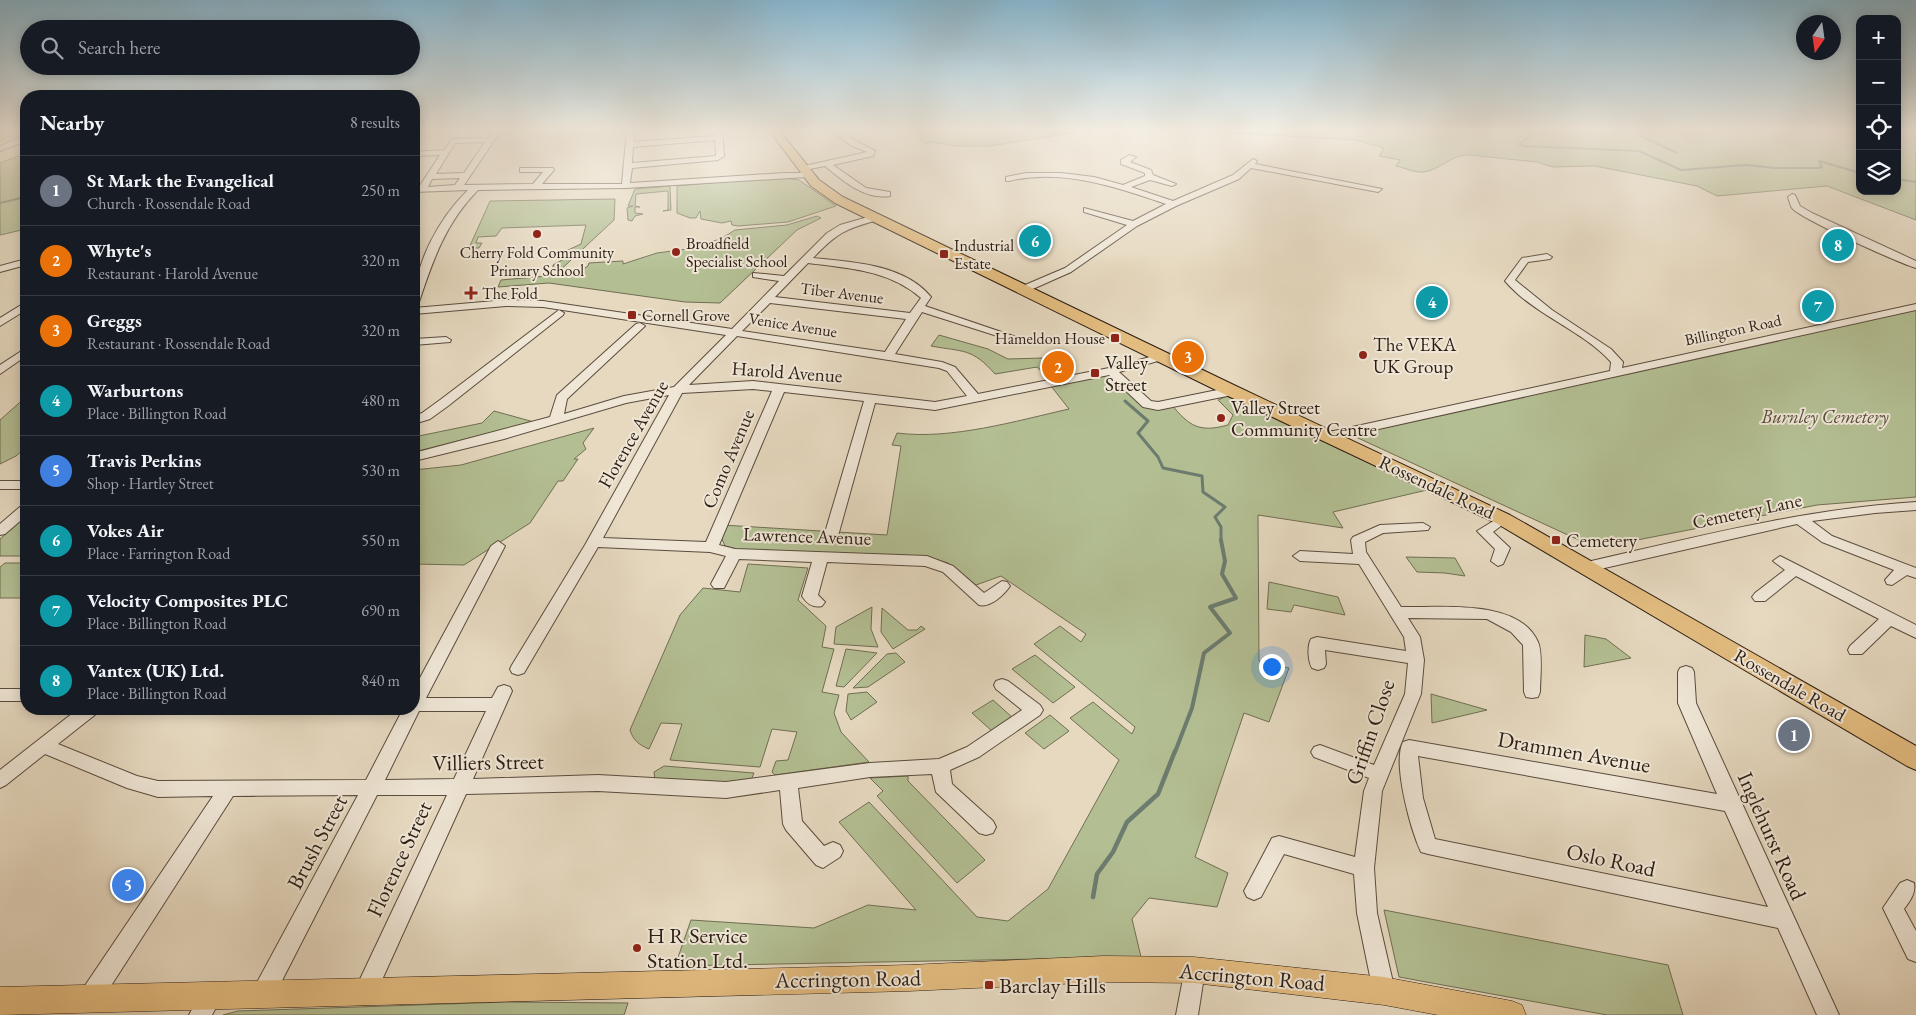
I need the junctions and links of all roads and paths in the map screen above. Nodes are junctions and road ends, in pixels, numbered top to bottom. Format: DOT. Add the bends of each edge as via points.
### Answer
graph roads {
  1 [pos="441,176"];
  2 [pos="466,176"];
  3 [pos="544,176"];
  4 [pos="627,176"];
  5 [pos="756,176"];
  6 [pos="809,176"];
  7 [pos="850,176"];
  8 [pos="1031,176"];
  9 [pos="1076,176"];
  10 [pos="1237,176"];
  11 [pos="1316,176"];
  12 [pos="429,177"];
  13 [pos="1150,177"];
  14 [pos="1009,180"];
  15 [pos="1172,184"];
  16 [pos="626,186"];
  17 [pos="535,187"];
  18 [pos="1124,187"];
  19 [pos="420,188"];
  20 [pos="458,188"];
  21 [pos="475,188"];
  22 [pos="1378,189"];
  23 [pos="420,190"];
  24 [pos="887,194"];
  25 [pos="1792,198"];
  26 [pos="1173,204"];
  27 [pos="1087,210"];
  28 [pos="875,218"];
  29 [pos="1134,224"];
  30 [pos="1547,258"];
  31 [pos="805,260"];
  32 [pos="20,264"];
  33 [pos="1916,265"];
  34 [pos="0,269"];
  35 [pos="420,273"];
  36 [pos="756,275"];
  37 [pos="786,280"];
  38 [pos="1022,290"];
  39 [pos="766,299"];
  40 [pos="1916,307"];
  41 [pos="20,309"];
  42 [pos="420,310"];
  43 [pos="917,312"];
  44 [pos="559,313"];
  45 [pos="0,323"];
  46 [pos="640,326"];
  47 [pos="734,332"];
  48 [pos="446,340"];
  49 [pos="1017,340"];
  50 [pos="420,342"];
  51 [pos="20,356"];
  52 [pos="888,356"];
  53 [pos="1161,357"];
  54 [pos="1110,370"];
  55 [pos="0,371"];
  56 [pos="1615,373"];
  57 [pos="780,387"];
  58 [pos="678,390"];
  59 [pos="1232,391"];
  60 [pos="871,398"];
  61 [pos="975,398"];
  62 [pos="420,418"];
  63 [pos="556,420"];
  64 [pos="1329,436"];
  65 [pos="420,455"];
  66 [pos="20,485"];
  67 [pos="0,486"];
  68 [pos="1916,506"];
  69 [pos="20,514"];
  70 [pos="1503,519"];
  71 [pos="1800,519"];
  72 [pos="1424,527"];
  73 [pos="0,531"];
  74 [pos="831,536"];
  75 [pos="593,542"];
  76 [pos="498,546"];
  77 [pos="711,547"];
  78 [pos="734,554"];
  79 [pos="1500,554"];
  80 [pos="1300,556"];
  81 [pos="821,557"];
  82 [pos="1365,560"];
  83 [pos="1780,561"];
  84 [pos="1587,567"];
  85 [pos="1795,569"];
  86 [pos="1910,571"];
  87 [pos="1892,580"];
  88 [pos="719,584"];
  89 [pos="1002,586"];
  90 [pos="1760,597"];
  91 [pos="817,602"];
  92 [pos="1398,612"];
  93 [pos="1890,618"];
  94 [pos="1916,632"];
  95 [pos="1856,650"];
  96 [pos="1415,658"];
  97 [pos="1318,664"];
  98 [pos="518,669"];
  99 [pos="1686,672"];
  100 [pos="1002,686"];
  101 [pos="1532,692"];
  102 [pos="420,693"];
  103 [pos="0,695"];
  104 [pos="20,695"];
  105 [pos="420,704"];
  106 [pos="83,715"];
  107 [pos="409,715"];
  108 [pos="44,746"];
  109 [pos="1320,752"];
  110 [pos="1916,758"];
  111 [pos="940,766"];
  112 [pos="1379,774"];
  113 [pos="0,780"];
  114 [pos="788,780"];
  115 [pos="458,787"];
  116 [pos="372,788"];
  117 [pos="228,789"];
  118 [pos="1731,804"];
  119 [pos="986,827"];
  120 [pos="1428,846"];
  121 [pos="833,851"];
  122 [pos="1364,868"];
  123 [pos="1907,889"];
  124 [pos="1254,891"];
  125 [pos="1784,920"];
  126 [pos="1916,952"];
  127 [pos="1194,970"];
  128 [pos="1384,991"];
  129 [pos="364,994"];
  130 [pos="262,996"];
  131 [pos="90,998"];
  132 [pos="0,1001"];
  133 [pos="205,1006"];
  134 [pos="1187,1015"];
  135 [pos="1512,1015"];
  136 [pos="1828,1015"];
  1 -- 12 [label="street"];
  2 -- 20 [label="street"];
  3 -- 17 [label="street"];
  4 -- 16 [label="street"];
  5 -- 16 [label="street"];
  6 -- 28 [label="highway, Rossendale Road" via="839,200"];
  7 -- 24 [label="street" via="867,190"];
  8 -- 14 [label="street"];
  9 -- 18 [label="street"];
  10 -- 26 [label="street"];
  11 -- 22 [label="street"];
  12 -- 19 [label="street"];
  13 -- 15 [label="street"];
  13 -- 18 [label="street"];
  16 -- 17 [label="street"];
  17 -- 21 [label="street"];
  18 -- 26 [label="street"];
  20 -- 21 [label="street"];
  20 -- 23 [label="street"];
  21 -- 35 [label="street" via="450,214"];
  25 -- 33 [label="street" via="1796,207 1818,220"];
  26 -- 29 [label="street"];
  27 -- 29 [label="street"];
  28 -- 31 [label="street, Florence Avenue" via="843,227"];
  28 -- 38 [label="highway, Rossendale Road"];
  29 -- 38 [label="street" via="1068,270"];
  30 -- 56 [label="street" via="1525,260 1510,281 1548,312 1607,351 1617,362"];
  31 -- 37 [label="street, Florence Avenue"];
  31 -- 43 [label="street" via="879,270 919,289 926,297"];
  32 -- 34 [label="street"];
  36 -- 37 [label="street"];
  37 -- 39 [label="street, Florence Avenue"];
  38 -- 53 [label="highway, Rossendale Road"];
  39 -- 43 [label="street, Tiber Avenue"];
  39 -- 47 [label="street, Florence Avenue"];
  40 -- 56 [label="street, Billington Road"];
  41 -- 45 [label="street"];
  42 -- 47 [label="street, Venice Avenue" via="506,303 543,304"];
  43 -- 49 [label="street, Tiber Avenue"];
  43 -- 52 [label="street"];
  44 -- 62 [label="street"];
  46 -- 63 [label="street" via="561,398"];
  47 -- 52 [label="street, Venice Avenue"];
  47 -- 58 [label="street, Florence Avenue"];
  48 -- 50 [label="street"];
  51 -- 55 [label="street"];
  52 -- 61 [label="street, Venice Avenue" via="951,369"];
  53 -- 54 [label="street, Harold Avenue"];
  53 -- 59 [label="highway, Rossendale Road"];
  54 -- 59 [label="street" via="1147,404 1158,406"];
  54 -- 61 [label="street, Harold Avenue"];
  56 -- 64 [label="street, Billington Road"];
  57 -- 58 [label="street, Harold Avenue" via="714,386"];
  57 -- 60 [label="street, Harold Avenue"];
  57 -- 77 [label="street, Como Avenue"];
  58 -- 63 [label="street, Harold Avenue" via="624,400"];
  58 -- 75 [label="street, Florence Avenue"];
  59 -- 64 [label="highway, Rossendale Road"];
  60 -- 61 [label="street, Harold Avenue" via="935,406"];
  60 -- 74 [label="street"];
  63 -- 65 [label="street, Harold Avenue"];
  64 -- 70 [label="highway, Rossendale Road"];
  66 -- 67 [label="street"];
  68 -- 71 [label="street, Cemetery Lane"];
  69 -- 73 [label="street"];
  70 -- 79 [label="street" via="1484,531"];
  70 -- 84 [label="highway, Rossendale Road"];
  71 -- 84 [label="street, Cemetery Lane"];
  71 -- 86 [label="street" via="1827,539"];
  72 -- 82 [label="street, Griffin Close" via="1380,529 1358,540"];
  75 -- 77 [label="street, Lawrence Avenue"];
  75 -- 98 [label="street, Florence Avenue"];
  76 -- 102 [label="street"];
  77 -- 78 [label="street, Lawrence Avenue"];
  78 -- 81 [label="street, Lawrence Avenue"];
  78 -- 88 [label="street"];
  80 -- 82 [label="street"];
  81 -- 89 [label="street, Lawrence Avenue" via="927,561 948,569 984,601"];
  81 -- 91 [label="street" via="810,596"];
  82 -- 92 [label="street, Griffin Close"];
  83 -- 85 [label="street"];
  84 -- 110 [label="highway, Rossendale Road"];
  85 -- 90 [label="street"];
  85 -- 93 [label="street"];
  86 -- 87 [label="street"];
  92 -- 96 [label="street, Griffin Close" via="1412,636"];
  92 -- 101 [label="street" via="1489,614 1517,628 1531,644"];
  93 -- 94 [label="street"];
  93 -- 95 [label="street"];
  96 -- 97 [label="street" via="1317,643"];
  96 -- 112 [label="street, Griffin Close" via="1413,694"];
  99 -- 118 [label="street, Inglehurst Road" via="1687,703"];
  100 -- 111 [label="street, Villiers Street" via="1034,710 973,752"];
  103 -- 104 [label="street"];
  105 -- 115 [label="street, Florence Street" via="500,698"];
  106 -- 108 [label="street"];
  107 -- 116 [label="street, Brush Street"];
  108 -- 113 [label="street"];
  108 -- 117 [label="street, Villiers Street" via="145,787"];
  109 -- 112 [label="street"];
  111 -- 114 [label="street, Villiers Street"];
  111 -- 119 [label="street" via="943,787"];
  112 -- 122 [label="street, Griffin Close" via="1373,791"];
  114 -- 115 [label="street, Villiers Street" via="726,790 598,783"];
  114 -- 121 [label="street" via="793,824 823,859"];
  115 -- 116 [label="street, Villiers Street"];
  115 -- 129 [label="street, Florence Street"];
  116 -- 117 [label="street, Villiers Street"];
  116 -- 130 [label="street, Brush Street"];
  117 -- 131 [label="street"];
  118 -- 120 [label="street, Drammen Avenue" via="1409,747 1412,794 1417,819"];
  118 -- 125 [label="street, Inglehurst Road"];
  120 -- 125 [label="street, Oslo Road"];
  122 -- 124 [label="street" via="1279,844"];
  122 -- 128 [label="street, Griffin Close" via="1367,914"];
  123 -- 126 [label="street" via="1893,908"];
  125 -- 136 [label="street, Inglehurst Road"];
  127 -- 128 [label="main road, Accrington Road"];
  127 -- 129 [label="main road, Accrington Road" via="1104,969"];
  127 -- 134 [label="street"];
  128 -- 135 [label="main road, Accrington Road"];
  129 -- 130 [label="main road, Accrington Road"];
  130 -- 133 [label="main road, Accrington Road"];
  131 -- 132 [label="main road, Accrington Road"];
  131 -- 133 [label="main road, Accrington Road"];
}
